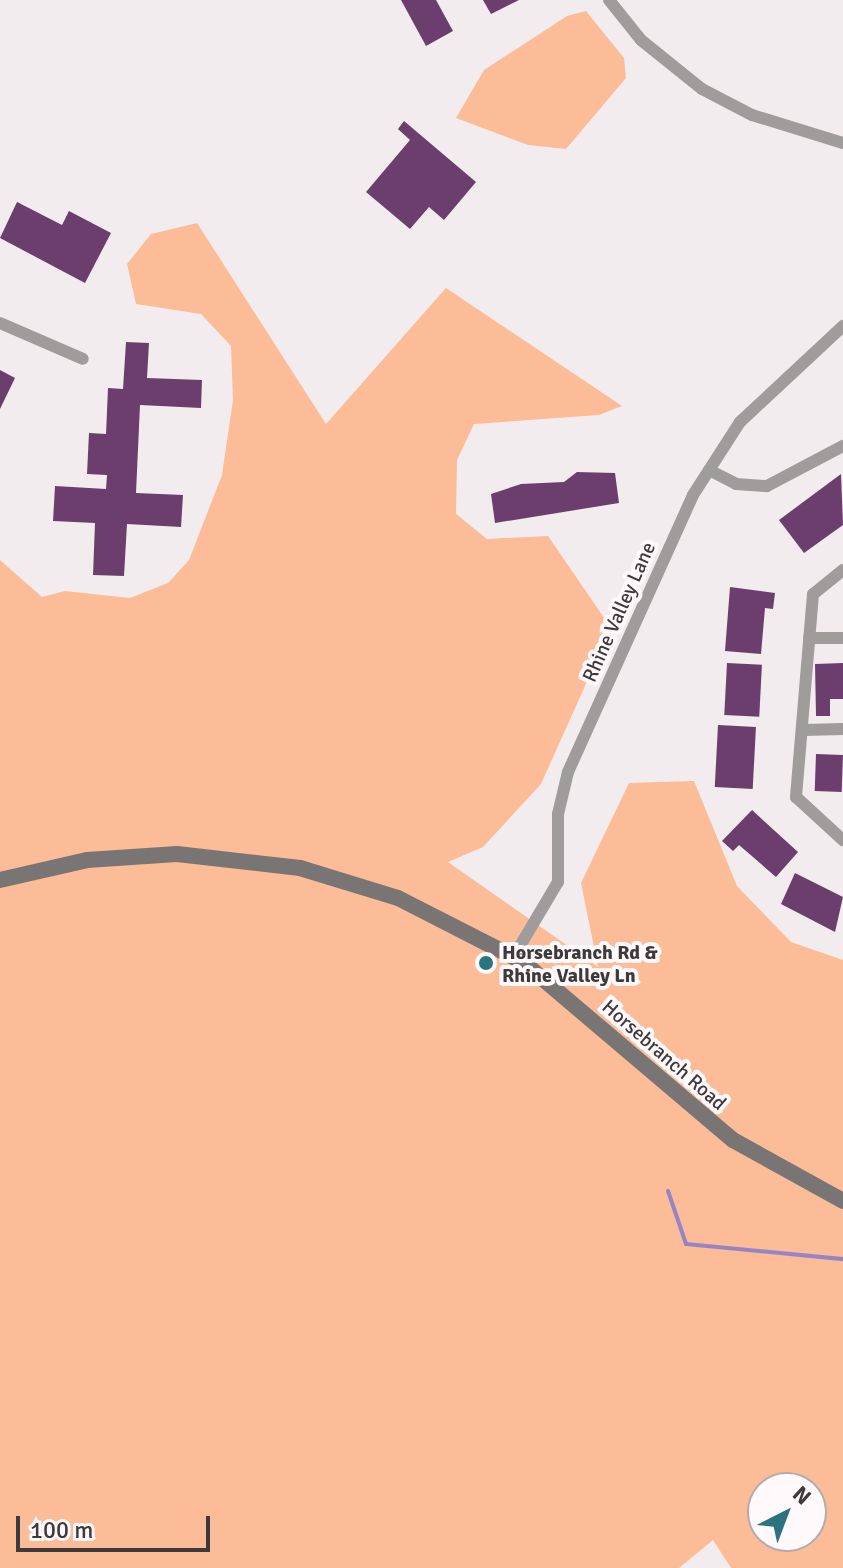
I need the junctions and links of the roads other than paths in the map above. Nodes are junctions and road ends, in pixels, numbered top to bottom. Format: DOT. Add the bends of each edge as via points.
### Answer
graph roads {
  1 [pos="609,0"];
  2 [pos="843,143"];
  3 [pos="0,323"];
  4 [pos="843,326"];
  5 [pos="83,359"];
  6 [pos="843,446"];
  7 [pos="709,470"];
  8 [pos="843,570"];
  9 [pos="809,638"];
  10 [pos="843,638"];
  11 [pos="843,729"];
  12 [pos="803,730"];
  13 [pos="843,840"];
  14 [pos="0,880"];
  15 [pos="514,956"];
  16 [pos="843,1201"];
  1 -- 2 [label="street" via="641,40 702,89 752,115"];
  3 -- 5 [label="street"];
  4 -- 7 [label="street, Rhine Valley Lane" via="740,422"];
  6 -- 7 [label="street" via="767,486 736,484"];
  7 -- 15 [label="street, Rhine Valley Lane" via="568,772 558,814 558,882"];
  8 -- 9 [label="street" via="813,594"];
  9 -- 10 [label="street"];
  9 -- 12 [label="street"];
  11 -- 12 [label="street"];
  12 -- 13 [label="street" via="796,797"];
  14 -- 15 [label="street, Horsebranch Road" via="134,855 253,860 398,898"];
  15 -- 16 [label="street, Horsebranch Road" via="733,1140"];
}
